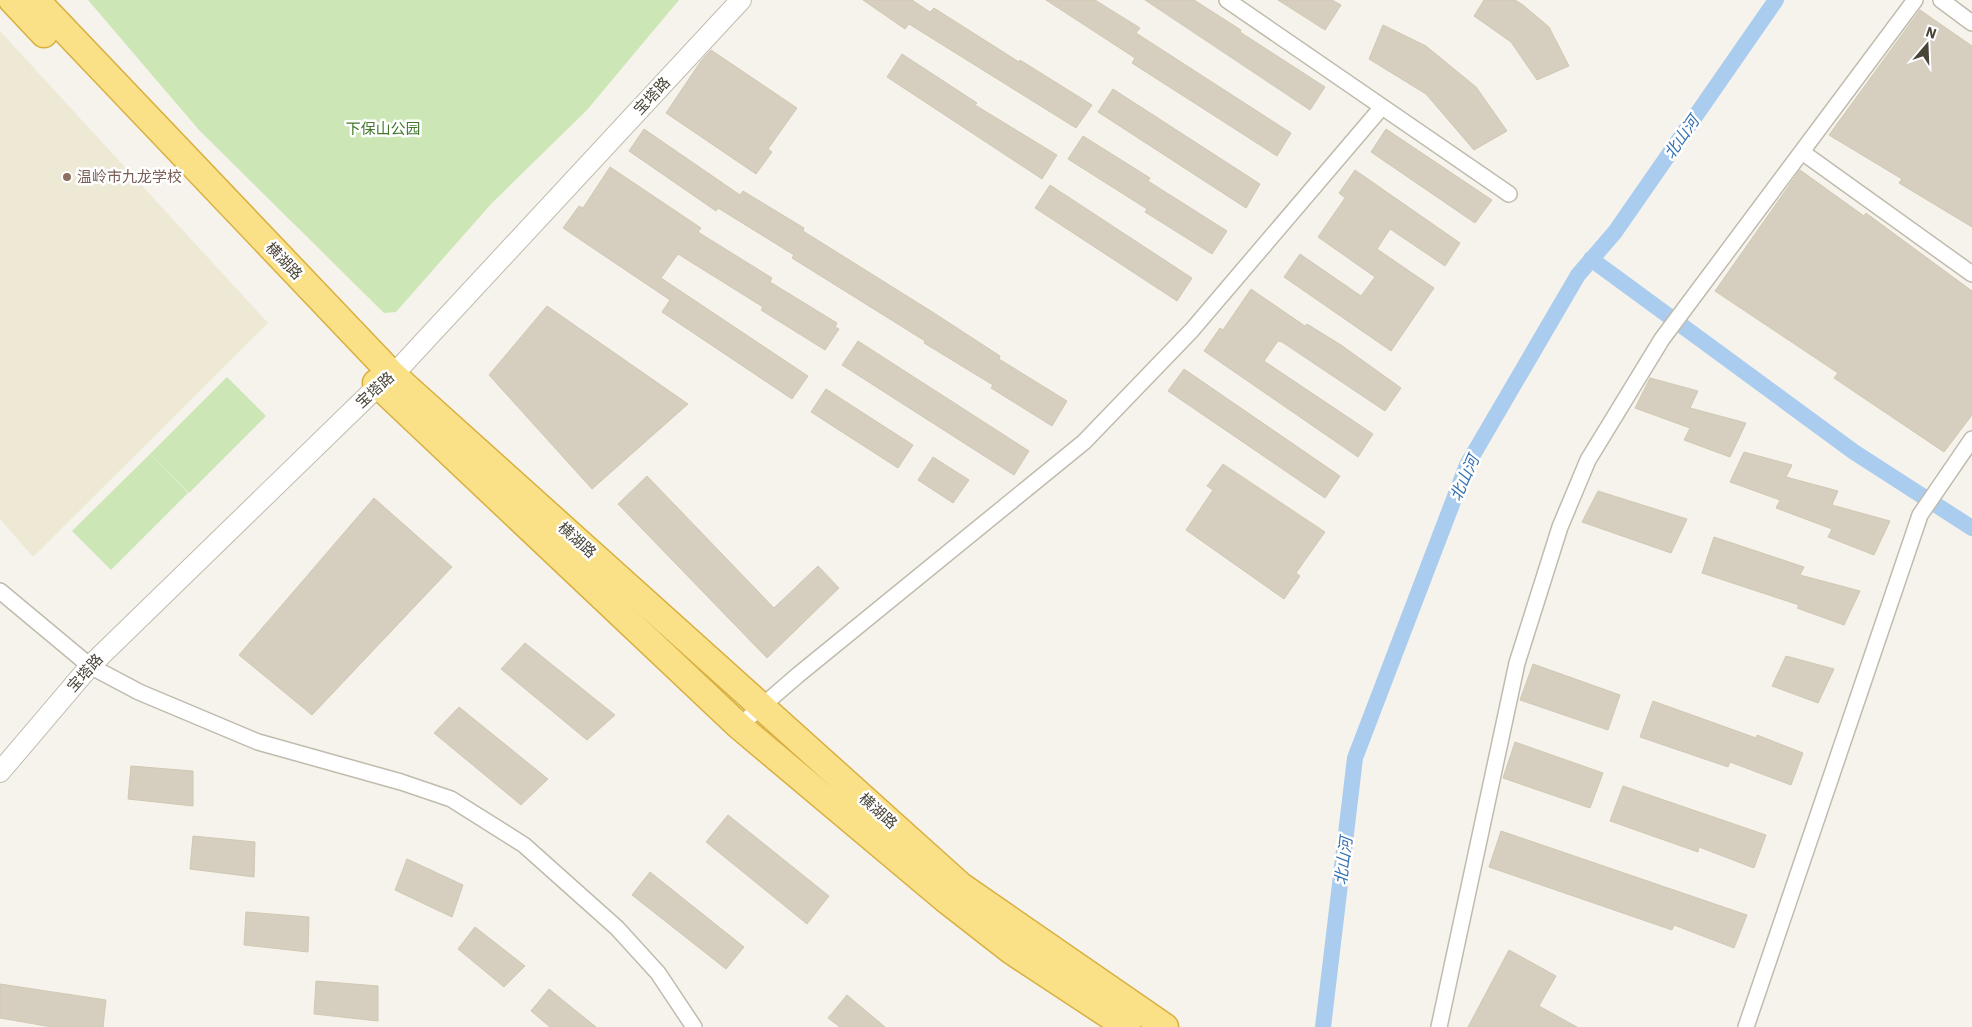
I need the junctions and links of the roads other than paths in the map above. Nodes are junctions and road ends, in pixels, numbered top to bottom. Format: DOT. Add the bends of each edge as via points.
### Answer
graph roads {
  1 [pos="12,0"];
  2 [pos="36,0"];
  3 [pos="741,0"];
  4 [pos="1227,0"];
  5 [pos="1915,0"];
  6 [pos="1941,0"];
  7 [pos="1972,23"];
  8 [pos="1382,107"];
  9 [pos="1802,152"];
  10 [pos="1508,194"];
  11 [pos="1972,274"];
  12 [pos="386,380"];
  13 [pos="1972,439"];
  14 [pos="0,591"];
  15 [pos="90,666"];
  16 [pos="761,706"];
  17 [pos="738,726"];
  18 [pos="0,772"];
  19 [pos="694,1027"];
  20 [pos="1127,1027"];
  21 [pos="1165,1027"];
  22 [pos="1439,1027"];
  23 [pos="1746,1027"];
  1 -- 12 [label="highway, 横湖路"];
  2 -- 12 [label="highway, 横湖路"];
  3 -- 12 [label="street, 宝塔路"];
  4 -- 8 [label="street"];
  5 -- 9 [label="street"];
  6 -- 7 [label="street"];
  8 -- 10 [label="street"];
  8 -- 16 [label="street" via="1192,330 1084,442"];
  9 -- 11 [label="street"];
  9 -- 22 [label="street" via="1662,339 1588,460 1557,536 1517,663"];
  12 -- 15 [label="street, 宝塔路"];
  12 -- 16 [label="highway, 横湖路"];
  12 -- 17 [label="highway, 横湖路"];
  13 -- 23 [label="street" via="1920,515"];
  14 -- 15 [label="street"];
  15 -- 18 [label="street, 宝塔路"];
  15 -- 19 [label="street" via="139,692 258,742 451,799 524,845 617,928 658,973"];
  16 -- 17 [label="street"];
  16 -- 21 [label="highway, 横湖路" via="961,886"];
  17 -- 20 [label="highway, 横湖路" via="1013,952"];
}
